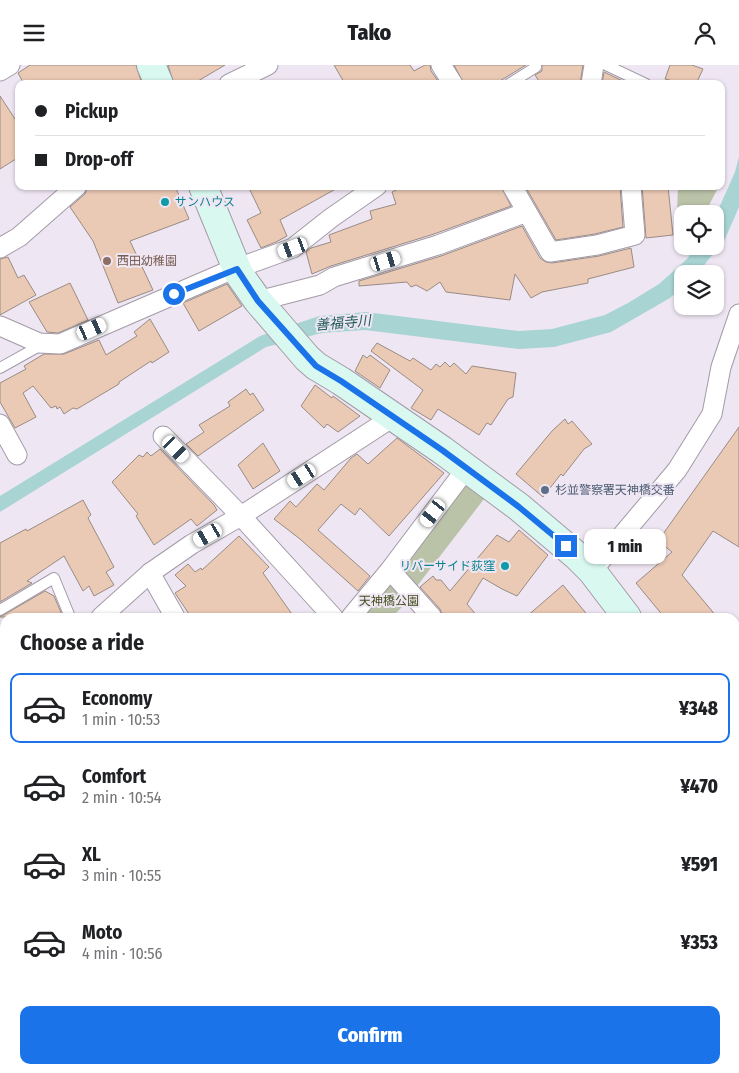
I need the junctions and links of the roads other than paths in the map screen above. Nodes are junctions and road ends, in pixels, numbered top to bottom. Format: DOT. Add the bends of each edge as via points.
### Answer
graph roads {
  1 [pos="10,65"];
  2 [pos="151,65"];
  3 [pos="268,65"];
  4 [pos="441,65"];
  5 [pos="534,65"];
  6 [pos="594,65"];
  7 [pos="606,65"];
  8 [pos="0,71"];
  9 [pos="157,80"];
  10 [pos="237,80"];
  11 [pos="450,80"];
  12 [pos="515,80"];
  13 [pos="592,80"];
  14 [pos="638,80"];
  15 [pos="72,190"];
  16 [pos="205,190"];
  17 [pos="371,190"];
  18 [pos="514,190"];
  19 [pos="631,190"];
  20 [pos="527,212"];
  21 [pos="0,248"];
  22 [pos="237,269"];
  23 [pos="262,306"];
  24 [pos="739,314"];
  25 [pos="0,326"];
  26 [pos="44,344"];
  27 [pos="0,368"];
  28 [pos="392,417"];
  29 [pos="0,423"];
  30 [pos="163,436"];
  31 [pos="17,455"];
  32 [pos="466,469"];
  33 [pos="241,516"];
  34 [pos="390,571"];
  35 [pos="592,571"];
  36 [pos="150,573"];
  37 [pos="0,610"];
  38 [pos="68,613"];
  39 [pos="105,613"];
  40 [pos="173,613"];
  41 [pos="329,613"];
  42 [pos="354,613"];
  43 [pos="428,613"];
  44 [pos="624,613"];
  1 -- 8 [label="street"];
  2 -- 9 [label="street"];
  3 -- 10 [label="street"];
  4 -- 11 [label="street"];
  5 -- 12 [label="lane" via="536,67"];
  6 -- 13 [label="street"];
  7 -- 14 [label="lane"];
  15 -- 21 [label="street" via="19,237"];
  16 -- 22 [label="street"];
  17 -- 22 [label="street" via="293,248"];
  18 -- 20 [label="street"];
  19 -- 20 [label="street" via="636,235 597,245 550,252"];
  20 -- 23 [label="street" via="438,245 334,277"];
  22 -- 23 [label="street"];
  22 -- 26 [label="street" via="60,343"];
  23 -- 28 [label="street" via="316,366"];
  24 -- 35 [label="street" via="721,367 712,414 677,470"];
  25 -- 26 [label="street"];
  26 -- 27 [label="lane"];
  28 -- 32 [label="street"];
  28 -- 33 [label="street"];
  29 -- 31 [label="street"];
  30 -- 33 [label="street"];
  32 -- 34 [label="street"];
  32 -- 35 [label="street" via="519,507"];
  33 -- 36 [label="street"];
  33 -- 41 [label="street"];
  34 -- 42 [label="street"];
  34 -- 43 [label="street"];
  35 -- 44 [label="street"];
  36 -- 39 [label="street"];
  36 -- 40 [label="street"];
  37 -- 38 [label="lane" via="54,578"];
}
